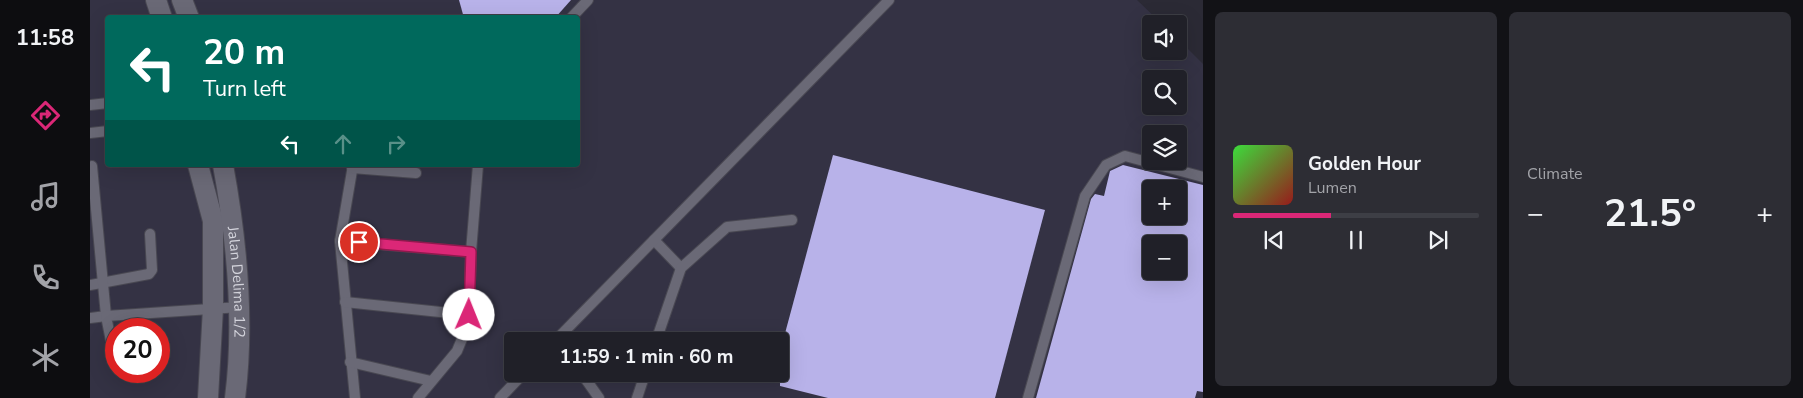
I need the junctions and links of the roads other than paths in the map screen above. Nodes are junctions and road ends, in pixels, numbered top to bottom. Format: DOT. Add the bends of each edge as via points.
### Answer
graph roads {
  1 [pos="156,0"];
  2 [pos="588,0"];
  3 [pos="890,0"];
  4 [pos="161,15"];
  5 [pos="574,15"];
  6 [pos="105,103"];
  7 [pos="90,105"];
  8 [pos="105,131"];
  9 [pos="90,133"];
  10 [pos="92,166"];
  11 [pos="199,167"];
  12 [pos="223,167"];
  13 [pos="352,167"];
  14 [pos="478,167"];
  15 [pos="416,173"];
  16 [pos="1203,177"];
  17 [pos="792,220"];
  18 [pos="150,234"];
  19 [pos="654,240"];
  20 [pos="340,241"];
  21 [pos="471,252"];
  22 [pos="681,268"];
  23 [pos="104,283"];
  24 [pos="90,285"];
  25 [pos="346,302"];
  26 [pos="240,307"];
  27 [pos="213,308"];
  28 [pos="469,315"];
  29 [pos="106,316"];
  30 [pos="90,318"];
  31 [pos="564,332"];
  32 [pos="659,332"];
  33 [pos="350,362"];
  34 [pos="431,381"];
  35 [pos="515,382"];
  36 [pos="588,382"];
  37 [pos="642,382"];
  38 [pos="208,398"];
  39 [pos="235,398"];
  40 [pos="354,398"];
  41 [pos="418,398"];
  42 [pos="500,398"];
  43 [pos="599,398"];
  44 [pos="637,398"];
  45 [pos="1028,398"];
  1 -- 4 [label="street"];
  2 -- 5 [label="lane"];
  3 -- 19 [label="lane"];
  6 -- 7 [label="lane"];
  8 -- 9 [label="lane"];
  10 -- 23 [label="lane"];
  11 -- 27 [label="street, Jalan Delima 1/2" via="213,221"];
  12 -- 26 [label="street, Jalan Delima 1/2" via="232,214"];
  13 -- 15 [label="lane"];
  13 -- 20 [label="lane"];
  14 -- 21 [label="lane"];
  16 -- 45 [label="lane" via="1125,156 1106,165 1085,196"];
  17 -- 22 [label="lane" via="727,227"];
  18 -- 23 [label="lane" via="152,270 149,274"];
  19 -- 22 [label="lane"];
  19 -- 31 [label="lane"];
  20 -- 21 [label="lane"];
  20 -- 25 [label="lane"];
  21 -- 28 [label="lane"];
  22 -- 32 [label="lane"];
  23 -- 24 [label="lane"];
  23 -- 29 [label="lane"];
  25 -- 28 [label="lane"];
  25 -- 33 [label="lane"];
  26 -- 27 [label="lane"];
  26 -- 39 [label="street, Jalan Delima 1/2"];
  27 -- 29 [label="lane"];
  27 -- 38 [label="street, Jalan Delima 1/2"];
  28 -- 34 [label="lane" via="457,351"];
  29 -- 30 [label="lane"];
  33 -- 34 [label="lane"];
  33 -- 40 [label="lane"];
  34 -- 41 [label="lane"];
  35 -- 42 [label="lane"];
  36 -- 43 [label="lane"];
  37 -- 44 [label="lane"];
}
